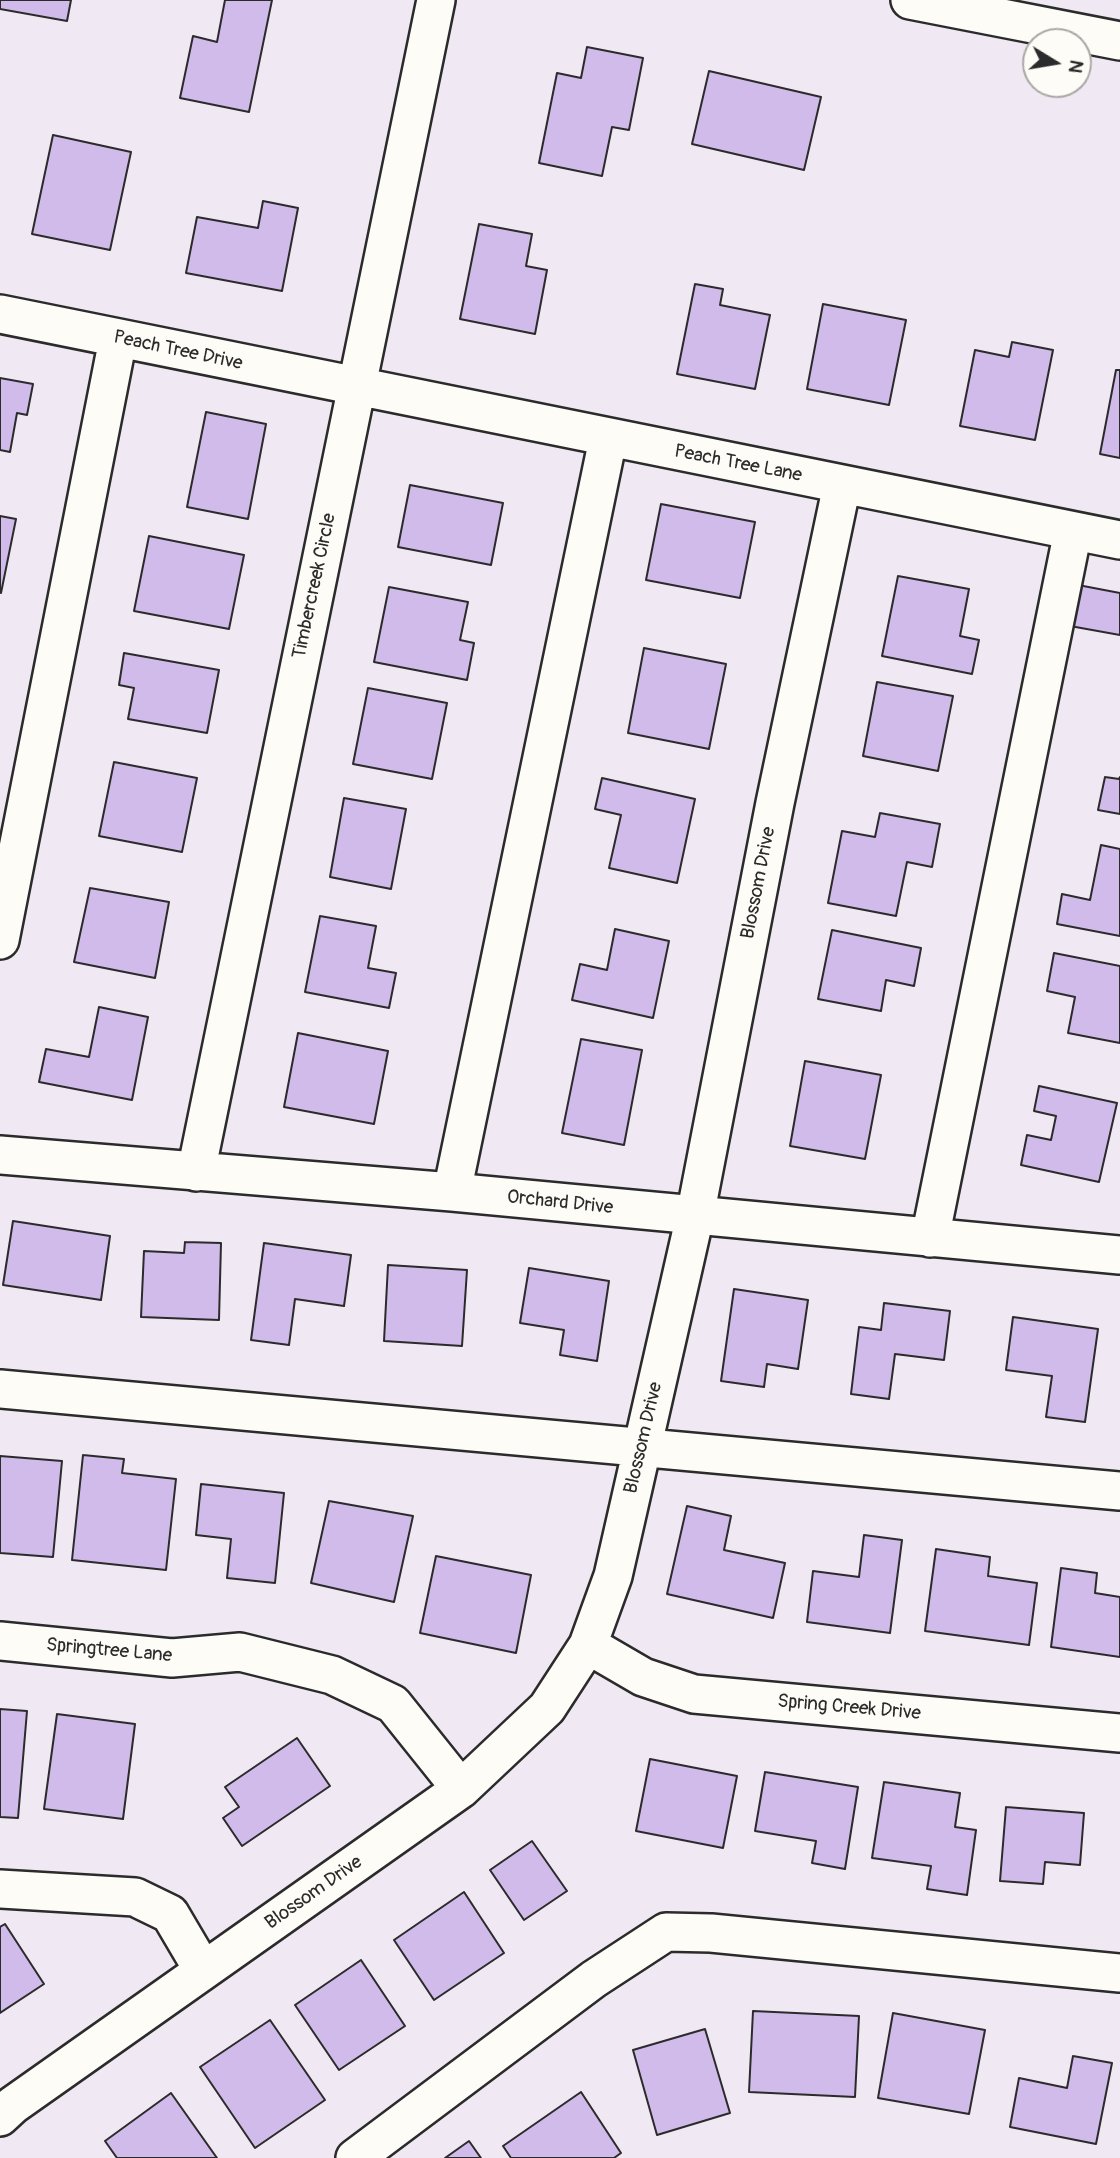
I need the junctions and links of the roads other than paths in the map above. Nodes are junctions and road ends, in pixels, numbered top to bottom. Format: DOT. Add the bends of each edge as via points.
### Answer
graph roads {
  1 [pos="436,0"];
  2 [pos="910,0"];
  3 [pos="1120,41"];
  4 [pos="0,314"];
  5 [pos="118,338"];
  6 [pos="356,388"];
  7 [pos="608,439"];
  8 [pos="842,485"];
  9 [pos="1073,531"];
  10 [pos="1120,540"];
  11 [pos="0,940"];
  12 [pos="0,1155"];
  13 [pos="195,1172"];
  14 [pos="452,1192"];
  15 [pos="695,1216"];
  16 [pos="930,1238"];
  17 [pos="1120,1255"];
  18 [pos="0,1390"];
  19 [pos="642,1448"];
  20 [pos="1120,1491"];
  21 [pos="0,1640"];
  22 [pos="588,1645"];
  23 [pos="1120,1734"];
  24 [pos="461,1789"];
  25 [pos="0,1889"];
  26 [pos="203,1970"];
  27 [pos="1120,1973"];
  28 [pos="0,2117"];
  29 [pos="355,2158"];
  1 -- 6 [label="street, Timbercreek Circle"];
  2 -- 3 [label="street"];
  4 -- 5 [label="street, Peach Tree Drive"];
  5 -- 6 [label="street, Peach Tree Drive"];
  5 -- 11 [label="street"];
  6 -- 7 [label="street, Peach Tree Lane"];
  6 -- 13 [label="street, Timbercreek Circle"];
  7 -- 8 [label="street, Peach Tree Lane"];
  7 -- 14 [label="street"];
  8 -- 9 [label="street, Peach Tree Lane"];
  8 -- 15 [label="street, Blossom Drive"];
  9 -- 10 [label="street, Peach Tree Lane"];
  9 -- 16 [label="street"];
  12 -- 13 [label="street, Orchard Drive"];
  13 -- 14 [label="street, Orchard Drive"];
  14 -- 15 [label="street, Orchard Drive"];
  15 -- 16 [label="street, Orchard Drive"];
  15 -- 19 [label="street, Blossom Drive"];
  16 -- 17 [label="street, Orchard Drive"];
  18 -- 19 [label="street"];
  19 -- 20 [label="street"];
  19 -- 22 [label="street, Blossom Drive" via="612,1576"];
  21 -- 24 [label="street, Springtree Lane" via="172,1658 240,1652 332,1675 393,1704"];
  22 -- 23 [label="street, Spring Creek Drive" via="643,1677 694,1694"];
  22 -- 24 [label="street, Blossom Drive" via="547,1708"];
  24 -- 26 [label="street, Blossom Drive"];
  25 -- 26 [label="street" via="135,1898 170,1914"];
  26 -- 28 [label="street, Blossom Drive"];
  27 -- 29 [label="street" via="666,1932 594,1979"];
}
